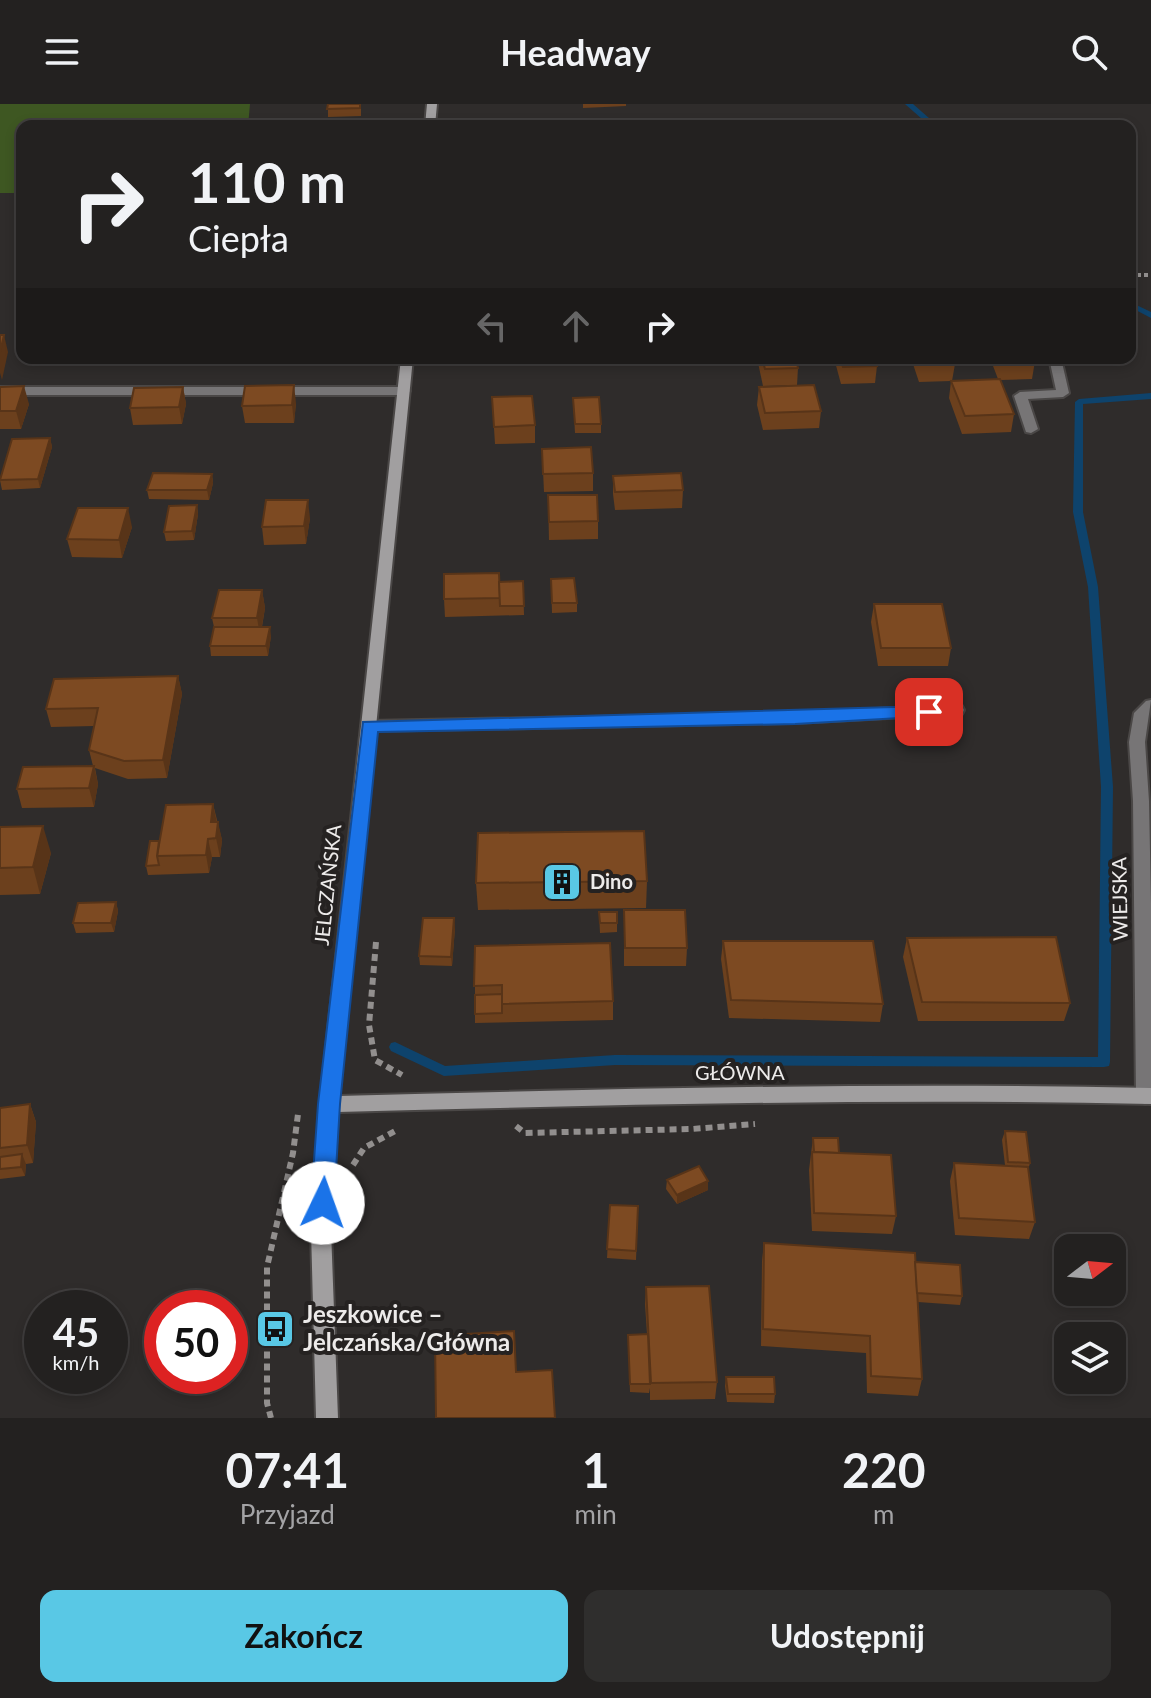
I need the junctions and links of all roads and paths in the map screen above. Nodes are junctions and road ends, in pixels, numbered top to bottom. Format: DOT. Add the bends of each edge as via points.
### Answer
graph roads {
  1 [pos="406,364"];
  2 [pos="1056,364"];
  3 [pos="0,391"];
  4 [pos="404,391"];
  5 [pos="1031,429"];
  6 [pos="1151,705"];
  7 [pos="956,710"];
  8 [pos="369,726"];
  9 [pos="371,997"];
  10 [pos="407,1076"];
  11 [pos="1148,1096"];
  12 [pos="329,1104"];
  13 [pos="508,1120"];
  14 [pos="770,1122"];
  15 [pos="403,1127"];
  16 [pos="352,1180"];
  17 [pos="327,1418"];
  1 -- 4 [label="main road, JELCZAŃSKA"];
  2 -- 5 [label="street" via="1063,393 1020,396"];
  3 -- 4 [label="street"];
  4 -- 8 [label="main road, JELCZAŃSKA"];
  6 -- 11 [label="street, WIEJSKA" via="1142,713 1137,742"];
  7 -- 8 [label="street"];
  8 -- 12 [label="main road, JELCZAŃSKA"];
  9 -- 10 [label="path" via="375,1060"];
  11 -- 12 [label="main road, GŁÓWNA" via="677,1095"];
  12 -- 17 [label="main road, JELCZAŃSKA" via="321,1230"];
  13 -- 14 [label="path" via="525,1133"];
  15 -- 16 [label="path" via="364,1148 353,1165"];
}
